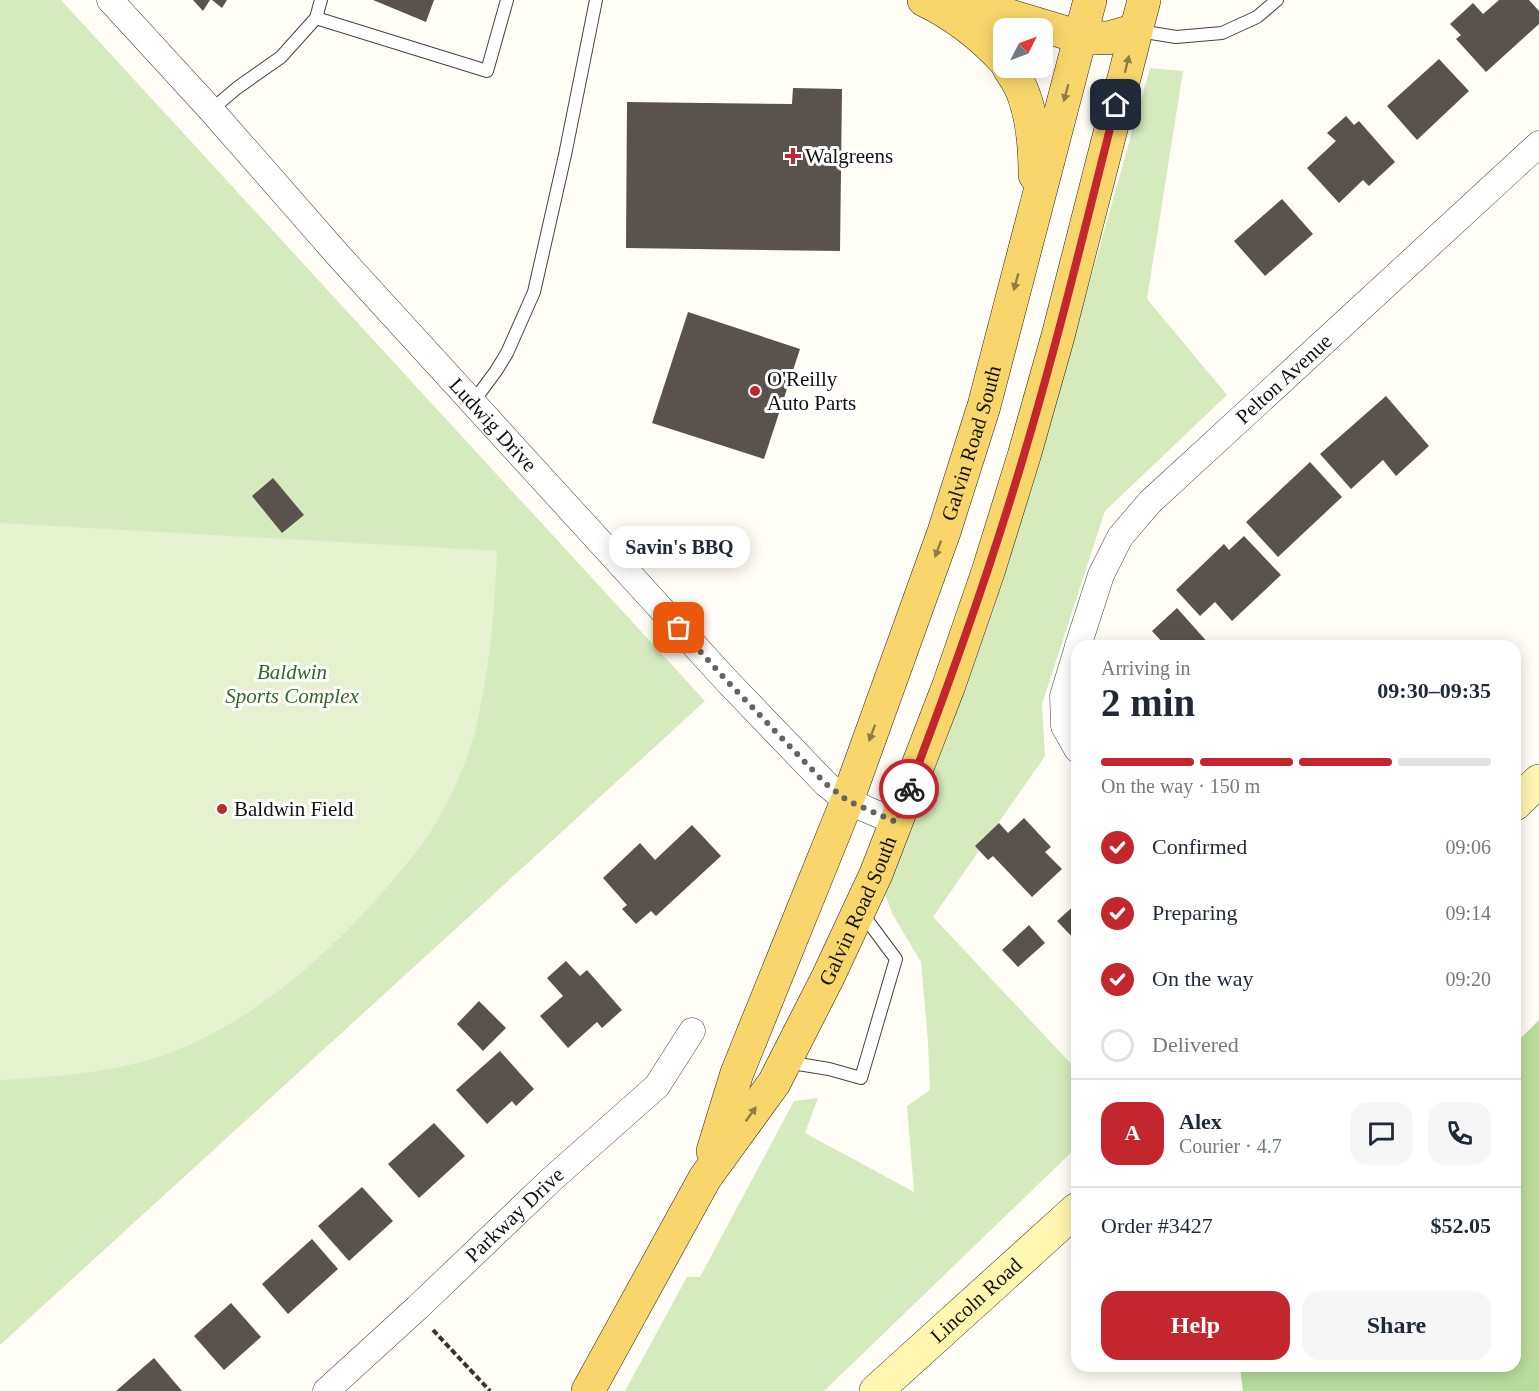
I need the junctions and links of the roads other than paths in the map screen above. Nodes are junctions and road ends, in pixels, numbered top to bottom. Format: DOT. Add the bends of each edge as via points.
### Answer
graph roads {
  1 [pos="110,0"];
  2 [pos="321,0"];
  3 [pos="507,0"];
  4 [pos="596,0"];
  5 [pos="924,0"];
  6 [pos="957,0"];
  7 [pos="1090,0"];
  8 [pos="1116,0"];
  9 [pos="1277,0"];
  10 [pos="1140,15"];
  11 [pos="316,18"];
  12 [pos="1080,37"];
  13 [pos="993,48"];
  14 [pos="1015,78"];
  15 [pos="211,110"];
  16 [pos="1539,144"];
  17 [pos="1034,214"];
  18 [pos="473,402"];
  19 [pos="1081,640"];
  20 [pos="1071,670"];
  21 [pos="1071,738"];
  22 [pos="1539,781"];
  23 [pos="1521,798"];
  24 [pos="848,801"];
  25 [pos="896,822"];
  26 [pos="860,910"];
  27 [pos="692,1031"];
  28 [pos="784,1062"];
  29 [pos="705,1179"];
  30 [pos="1071,1214"];
  31 [pos="326,1391"];
  32 [pos="588,1391"];
  33 [pos="876,1391"];
  1 -- 15 [label="street, Ludwig Drive"];
  2 -- 11 [label="lane"];
  3 -- 11 [label="lane" via="487,71"];
  4 -- 18 [label="lane" via="534,292 507,353"];
  5 -- 13 [label="main road" via="969,26"];
  6 -- 12 [label="main road"];
  7 -- 12 [label="main road, Galvin Road South"];
  8 -- 10 [label="main road"];
  9 -- 10 [label="lane" via="1257,17 1222,33 1176,37"];
  10 -- 12 [label="main road" via="1108,38"];
  25 -- 10 [label="main road, Galvin Road South, one-way" via="949,685 1024,456"];
  11 -- 15 [label="lane" via="281,57"];
  12 -- 17 [label="main road, Galvin Road South, one-way"];
  14 -- 17 [label="main road" via="1032,123"];
  15 -- 18 [label="street, Ludwig Drive"];
  16 -- 19 [label="street, Pelton Avenue" via="1150,502 1120,537 1101,575"];
  17 -- 24 [label="main road, Galvin Road South, one-way" via="984,406 944,532"];
  18 -- 24 [label="street, Ludwig Drive" via="727,681 826,784"];
  20 -- 21 [label="street, Pelton Avenue" via="1063,696 1064,726"];
  22 -- 23 [label="main road"];
  24 -- 25 [label="street, Ludwig Drive"];
  24 -- 29 [label="main road, Galvin Road South" via="737,1073"];
  25 -- 26 [label="main road, Galvin Road South"];
  26 -- 28 [label="main road, Galvin Road South"];
  26 -- 28 [label="lane" via="896,959 861,1078"];
  27 -- 31 [label="street, Parkway Drive" via="657,1086"];
  29 -- 28 [label="main road, Galvin Road South, one-way" via="774,1083"];
  29 -- 32 [label="main road, Galvin Road South"];
  30 -- 33 [label="main road, Lincoln Road"];
}
